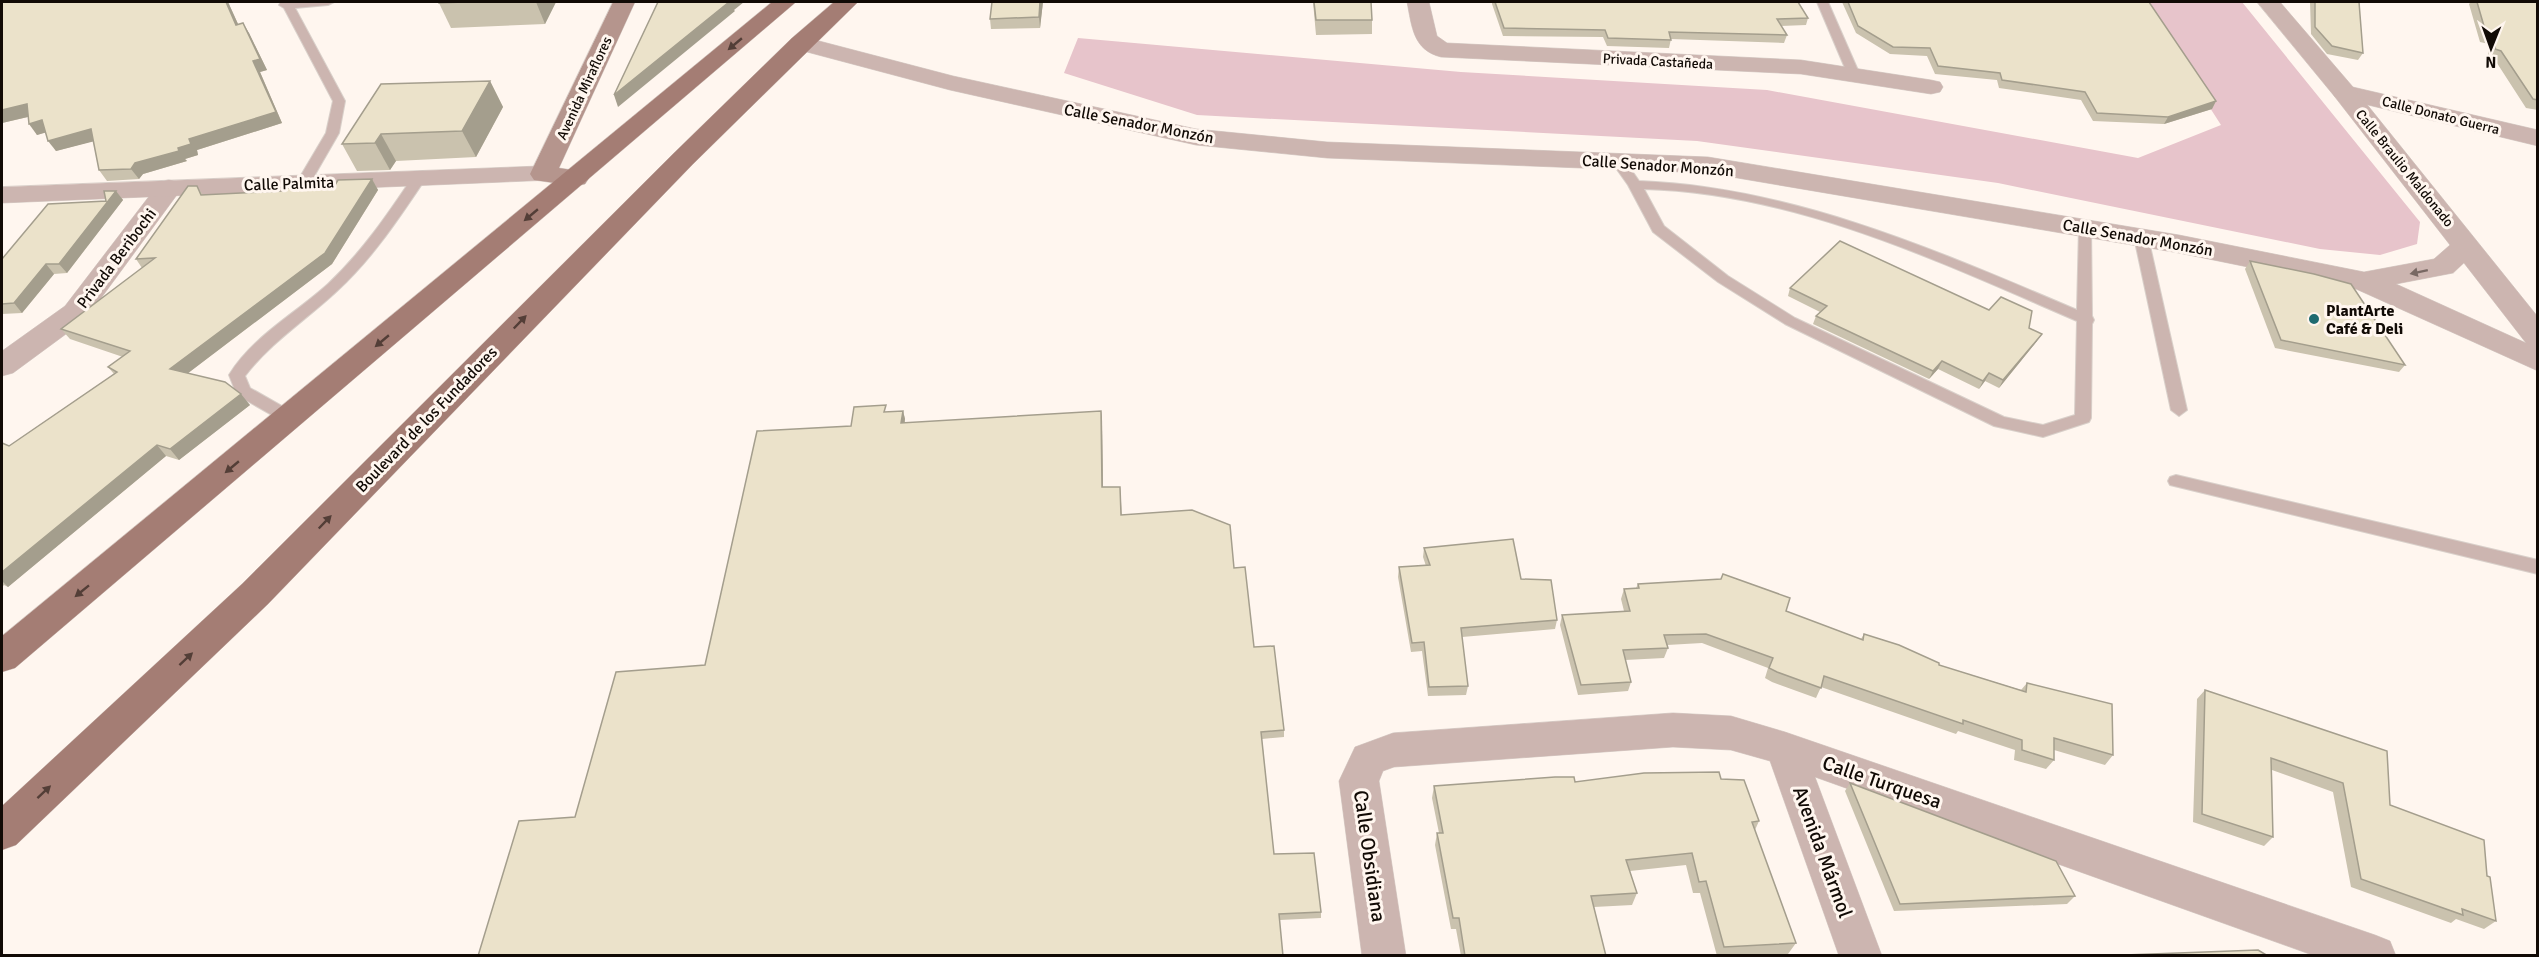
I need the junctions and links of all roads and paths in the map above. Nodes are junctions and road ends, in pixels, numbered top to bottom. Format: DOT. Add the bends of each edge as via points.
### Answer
graph roads {
  1 [pos="328,2"];
  2 [pos="624,2"];
  3 [pos="847,2"];
  4 [pos="1418,2"];
  5 [pos="1822,2"];
  6 [pos="2268,2"];
  7 [pos="286,3"];
  8 [pos="783,4"];
  9 [pos="800,43"];
  10 [pos="1854,75"];
  11 [pos="1931,87"];
  12 [pos="2344,92"];
  13 [pos="2538,138"];
  14 [pos="1618,161"];
  15 [pos="543,174"];
  16 [pos="419,178"];
  17 [pos="576,178"];
  18 [pos="304,182"];
  19 [pos="1635,185"];
  20 [pos="169,188"];
  21 [pos="2,195"];
  22 [pos="2086,228"];
  23 [pos="2141,237"];
  24 [pos="2467,245"];
  25 [pos="2364,281"];
  26 [pos="2087,320"];
  27 [pos="2538,338"];
  28 [pos="2538,361"];
  29 [pos="2,366"];
  30 [pos="2179,410"];
  31 [pos="290,418"];
  32 [pos="2176,481"];
  33 [pos="2538,567"];
  34 [pos="2,657"];
  35 [pos="1785,749"];
  36 [pos="1369,759"];
  37 [pos="2,832"];
  38 [pos="2360,952"];
  39 [pos="1384,956"];
  40 [pos="1861,956"];
  1 -- 7 [label="lane"];
  2 -- 15 [label="main road, Avenida Miraflores"];
  3 -- 9 [label="main road, Boulevard de los Fundadores"];
  4 -- 10 [label="street, Privada Castañeda" via="1426,39 1441,50 1802,67"];
  5 -- 10 [label="lane"];
  6 -- 12 [label="street, Calle Braulio Maldonado"];
  7 -- 18 [label="lane" via="339,101 332,134"];
  8 -- 9 [label="main road" via="778,21"];
  8 -- 17 [label="main road, one-way"];
  9 -- 14 [label="street, Calle Senador Monzón" via="950,83 1196,137 1327,150"];
  37 -- 9 [label="main road, Boulevard de los Fundadores, one-way" via="255,594 528,313"];
  10 -- 11 [label="street, Privada Castañeda"];
  12 -- 13 [label="street, Calle Donato Guerra"];
  12 -- 24 [label="street, Calle Braulio Maldonado"];
  14 -- 19 [label="lane"];
  14 -- 22 [label="street, Calle Senador Monzón" via="1708,165"];
  15 -- 16 [label="street, Calle Palmita"];
  15 -- 17 [label="main road, Calle Palmita"];
  16 -- 18 [label="street, Calle Palmita"];
  16 -- 31 [label="lane" via="377,241 333,288 249,358 237,375 243,391"];
  17 -- 31 [label="main road, one-way"];
  18 -- 20 [label="street, Calle Palmita"];
  19 -- 26 [label="lane" via="1689,188 1786,207 1943,259"];
  19 -- 26 [label="lane" via="1658,230 1723,279 1790,321 2000,422 2043,432 2083,418"];
  20 -- 21 [label="street, Calle Palmita"];
  20 -- 29 [label="street, Privada Beribochi" via="75,313"];
  22 -- 23 [label="street, Calle Senador Monzón"];
  22 -- 26 [label="lane"];
  23 -- 25 [label="street, Calle Senador Monzón"];
  23 -- 30 [label="lane"];
  24 -- 25 [label="street, one-way" via="2443,267"];
  24 -- 27 [label="street, Calle Braulio Maldonado"];
  25 -- 28 [label="street, Calle Senador Monzón"];
  31 -- 34 [label="main road, one-way"];
  32 -- 33 [label="lane"];
  35 -- 36 [label="street, Calle Turquesa" via="1731,734 1673,729 1393,750"];
  35 -- 38 [label="street, Calle Turquesa"];
  35 -- 40 [label="street, Avenida Mármol"];
  36 -- 39 [label="street, Calle Obsidiana" via="1359,781"];
}
